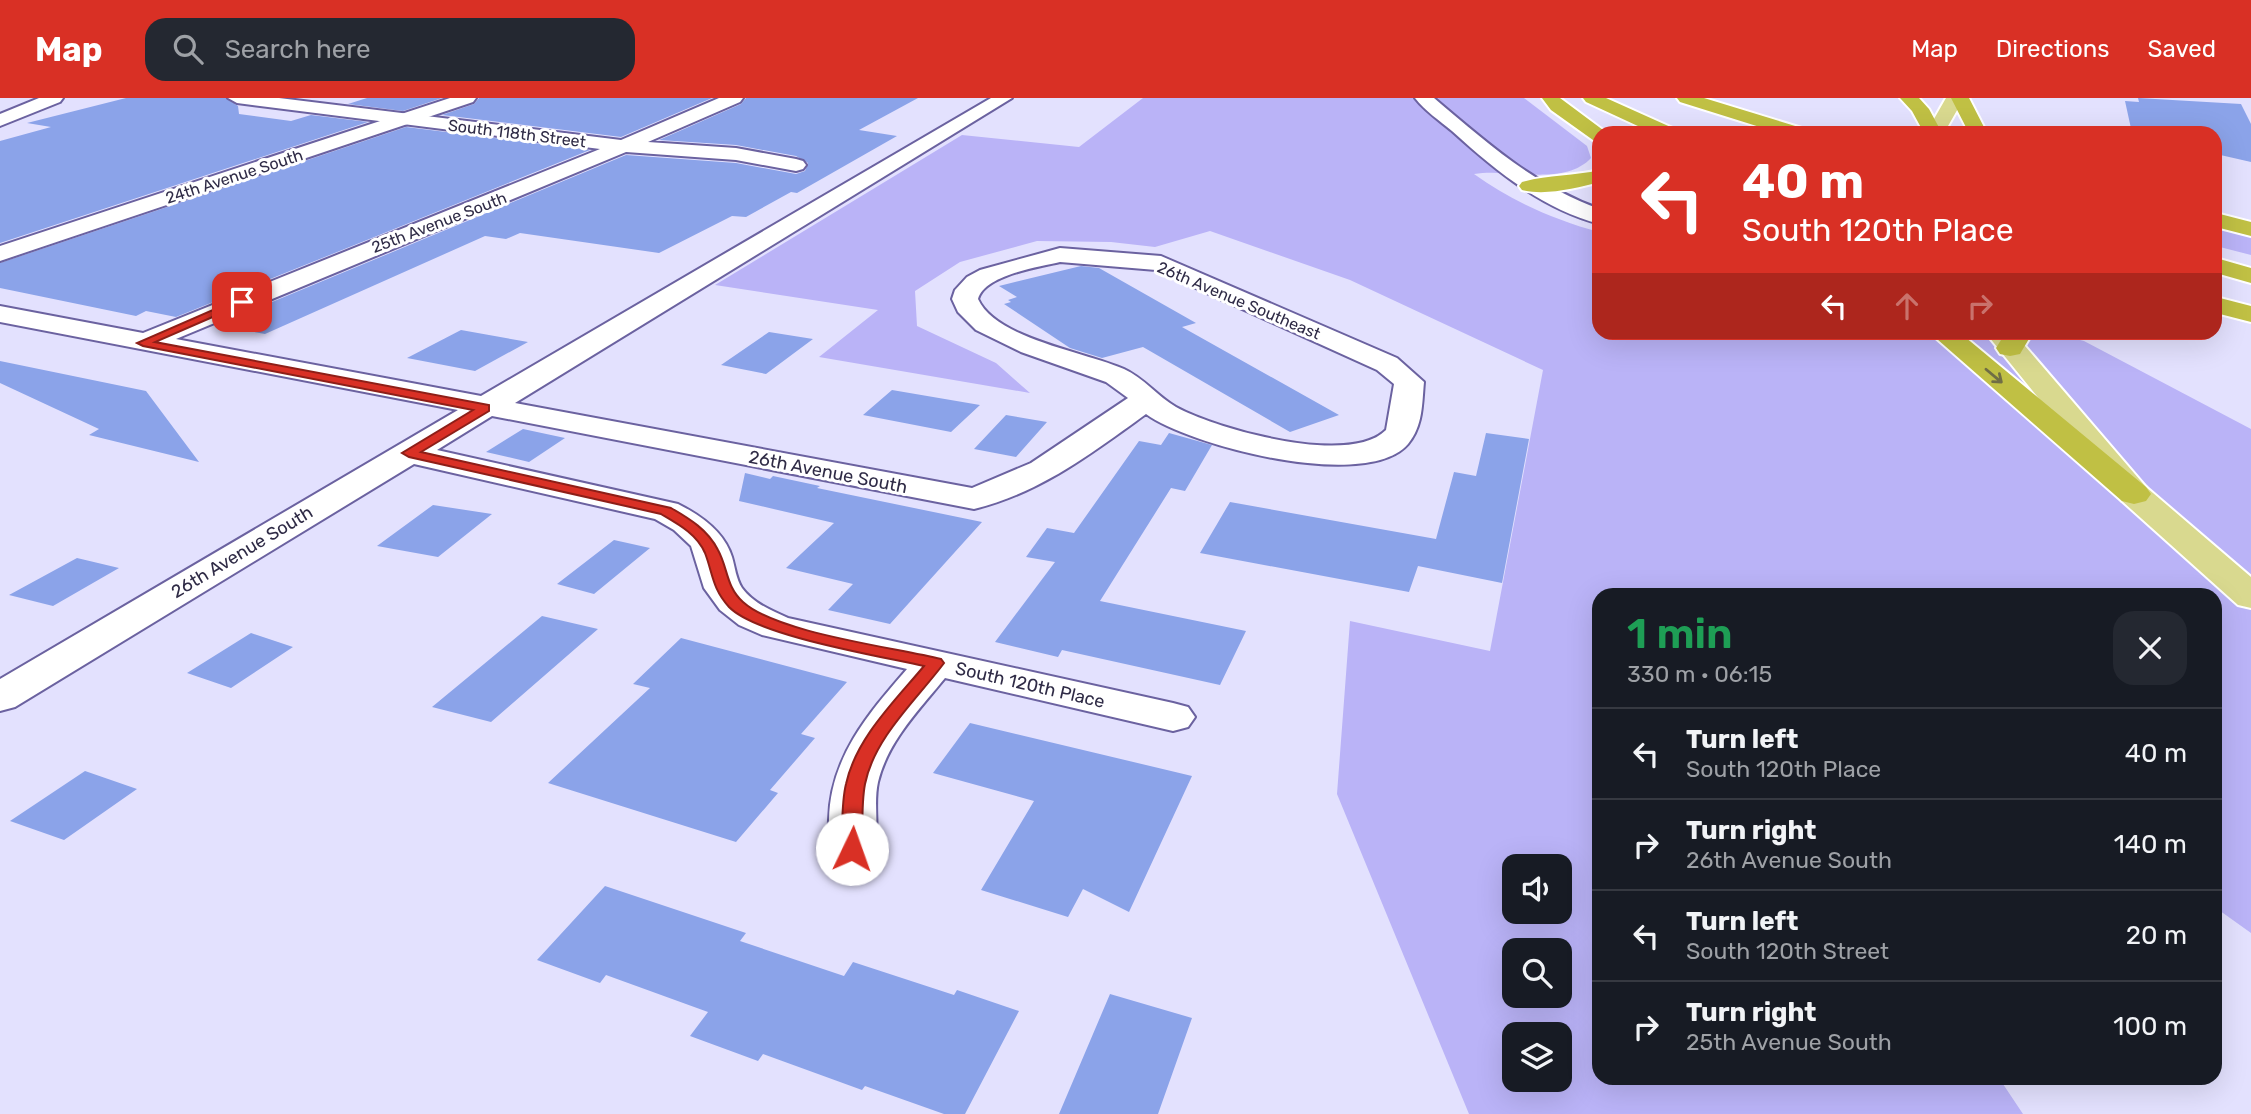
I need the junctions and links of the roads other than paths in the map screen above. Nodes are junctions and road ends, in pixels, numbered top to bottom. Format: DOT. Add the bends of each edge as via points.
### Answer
graph roads {
  1 [pos="54,98"];
  2 [pos="237,98"];
  3 [pos="467,98"];
  4 [pos="734,98"];
  5 [pos="1003,98"];
  6 [pos="1424,98"];
  7 [pos="1551,98"];
  8 [pos="1561,98"];
  9 [pos="1592,98"];
  10 [pos="1686,98"];
  11 [pos="1703,98"];
  12 [pos="1909,98"];
  13 [pos="1958,98"];
  14 [pos="1753,119"];
  15 [pos="404,120"];
  16 [pos="0,121"];
  17 [pos="1614,126"];
  18 [pos="1653,126"];
  19 [pos="1776,126"];
  20 [pos="1930,126"];
  21 [pos="1939,126"];
  22 [pos="1974,126"];
  23 [pos="1592,130"];
  24 [pos="621,146"];
  25 [pos="796,165"];
  26 [pos="1592,178"];
  27 [pos="1529,186"];
  28 [pos="1592,214"];
  29 [pos="2222,222"];
  30 [pos="2251,229"];
  31 [pos="0,254"];
  32 [pos="2222,255"];
  33 [pos="2251,262"];
  34 [pos="2222,267"];
  35 [pos="2251,276"];
  36 [pos="2222,307"];
  37 [pos="0,314"];
  38 [pos="2251,314"];
  39 [pos="2222,332"];
  40 [pos="2251,338"];
  41 [pos="1951,340"];
  42 [pos="2011,340"];
  43 [pos="143,343"];
  44 [pos="1147,399"];
  45 [pos="484,408"];
  46 [pos="409,453"];
  47 [pos="2134,494"];
  48 [pos="2251,597"];
  49 [pos="935,663"];
  50 [pos="0,697"];
  51 [pos="1173,717"];
  52 [pos="852,849"];
  1 -- 16 [label="street"];
  2 -- 15 [label="street, South 118th Street"];
  3 -- 15 [label="street, 24th Avenue South"];
  4 -- 24 [label="street, 25th Avenue South"];
  5 -- 45 [label="street, 26th Avenue South"];
  6 -- 27 [label="street"];
  7 -- 23 [label="highway"];
  8 -- 17 [label="highway"];
  9 -- 18 [label="highway"];
  10 -- 14 [label="highway"];
  11 -- 14 [label="highway"];
  12 -- 20 [label="highway"];
  13 -- 21 [label="main road"];
  13 -- 22 [label="highway"];
  14 -- 19 [label="highway"];
  15 -- 24 [label="street, South 118th Street"];
  15 -- 31 [label="street, 24th Avenue South"];
  24 -- 25 [label="street, South 118th Street" via="705,151"];
  24 -- 43 [label="street, 25th Avenue South"];
  26 -- 27 [label="highway"];
  27 -- 28 [label="street"];
  29 -- 30 [label="highway"];
  32 -- 33 [label="highway"];
  34 -- 35 [label="highway"];
  36 -- 38 [label="highway"];
  37 -- 43 [label="street"];
  39 -- 40 [label="highway"];
  41 -- 47 [label="highway, one-way"];
  42 -- 47 [label="main road"];
  43 -- 45 [label="street"];
  44 -- 44 [label="street, 26th Avenue Southeast" via="1116,376 1043,353 979,322 964,298 970,285 990,274 1060,254 1161,263 1387,364 1409,382 1404,425 1393,441 1364,453 1333,456 1300,454 1205,430"];
  44 -- 45 [label="street, 26th Avenue South" via="1039,474 974,499"];
  45 -- 46 [label="street, 26th Avenue South"];
  46 -- 49 [label="street, South 120th Place" via="666,511 700,535 712,551 721,586 748,614 776,627"];
  46 -- 50 [label="street, 26th Avenue South"];
  47 -- 48 [label="main road"];
  49 -- 51 [label="street, South 120th Place"];
  49 -- 52 [label="street" via="866,755 855,784"];
}
